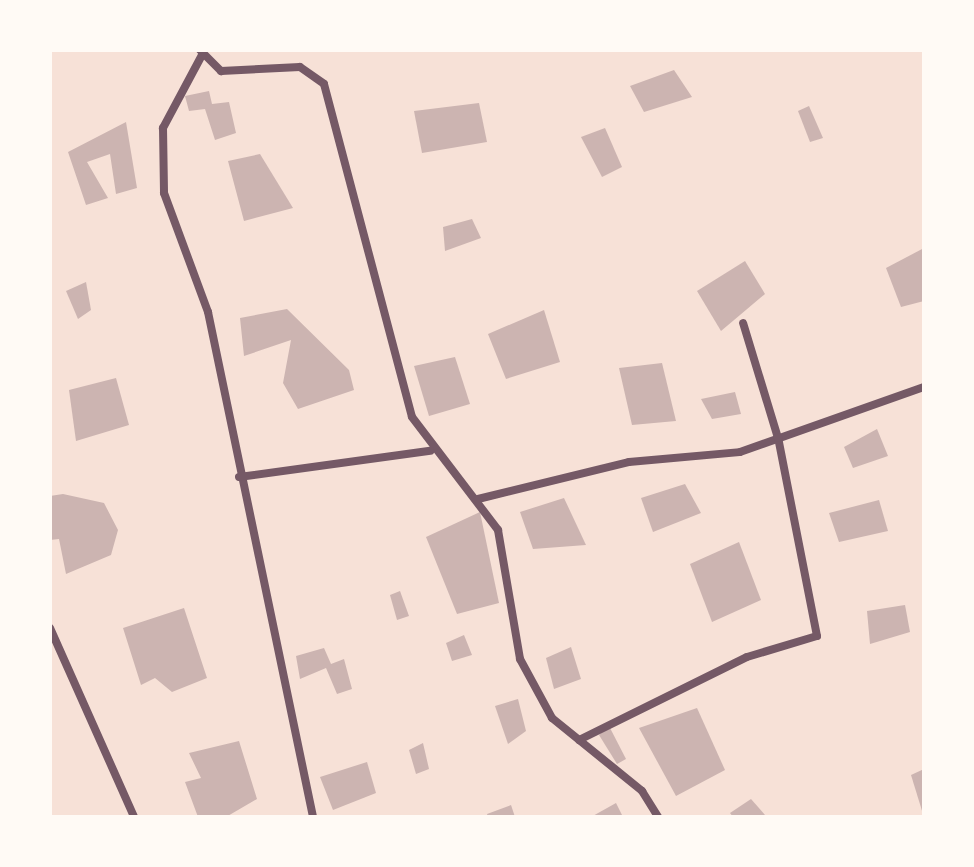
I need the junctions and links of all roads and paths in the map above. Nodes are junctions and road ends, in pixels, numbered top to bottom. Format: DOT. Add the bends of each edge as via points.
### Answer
graph roads {
  1 [pos="201,52"];
  2 [pos="743,323"];
  3 [pos="924,387"];
  4 [pos="778,438"];
  5 [pos="430,452"];
  6 [pos="239,477"];
  7 [pos="478,499"];
  8 [pos="50,628"];
  9 [pos="579,740"];
  10 [pos="134,817"];
  11 [pos="312,817"];
  12 [pos="658,817"];
  1 -- 5 [label="street" via="220,71 300,67 324,84 412,417"];
  1 -- 6 [label="street" via="163,128 164,193 208,312"];
  2 -- 4 [label="street"];
  3 -- 4 [label="street"];
  4 -- 7 [label="street" via="696,462 628,462"];
  4 -- 9 [label="street" via="817,636 747,658"];
  5 -- 6 [label="street"];
  5 -- 7 [label="street"];
  6 -- 11 [label="street"];
  7 -- 9 [label="street" via="498,530 520,659 552,718"];
  8 -- 10 [label="street"];
  9 -- 12 [label="street" via="642,791"];
}
